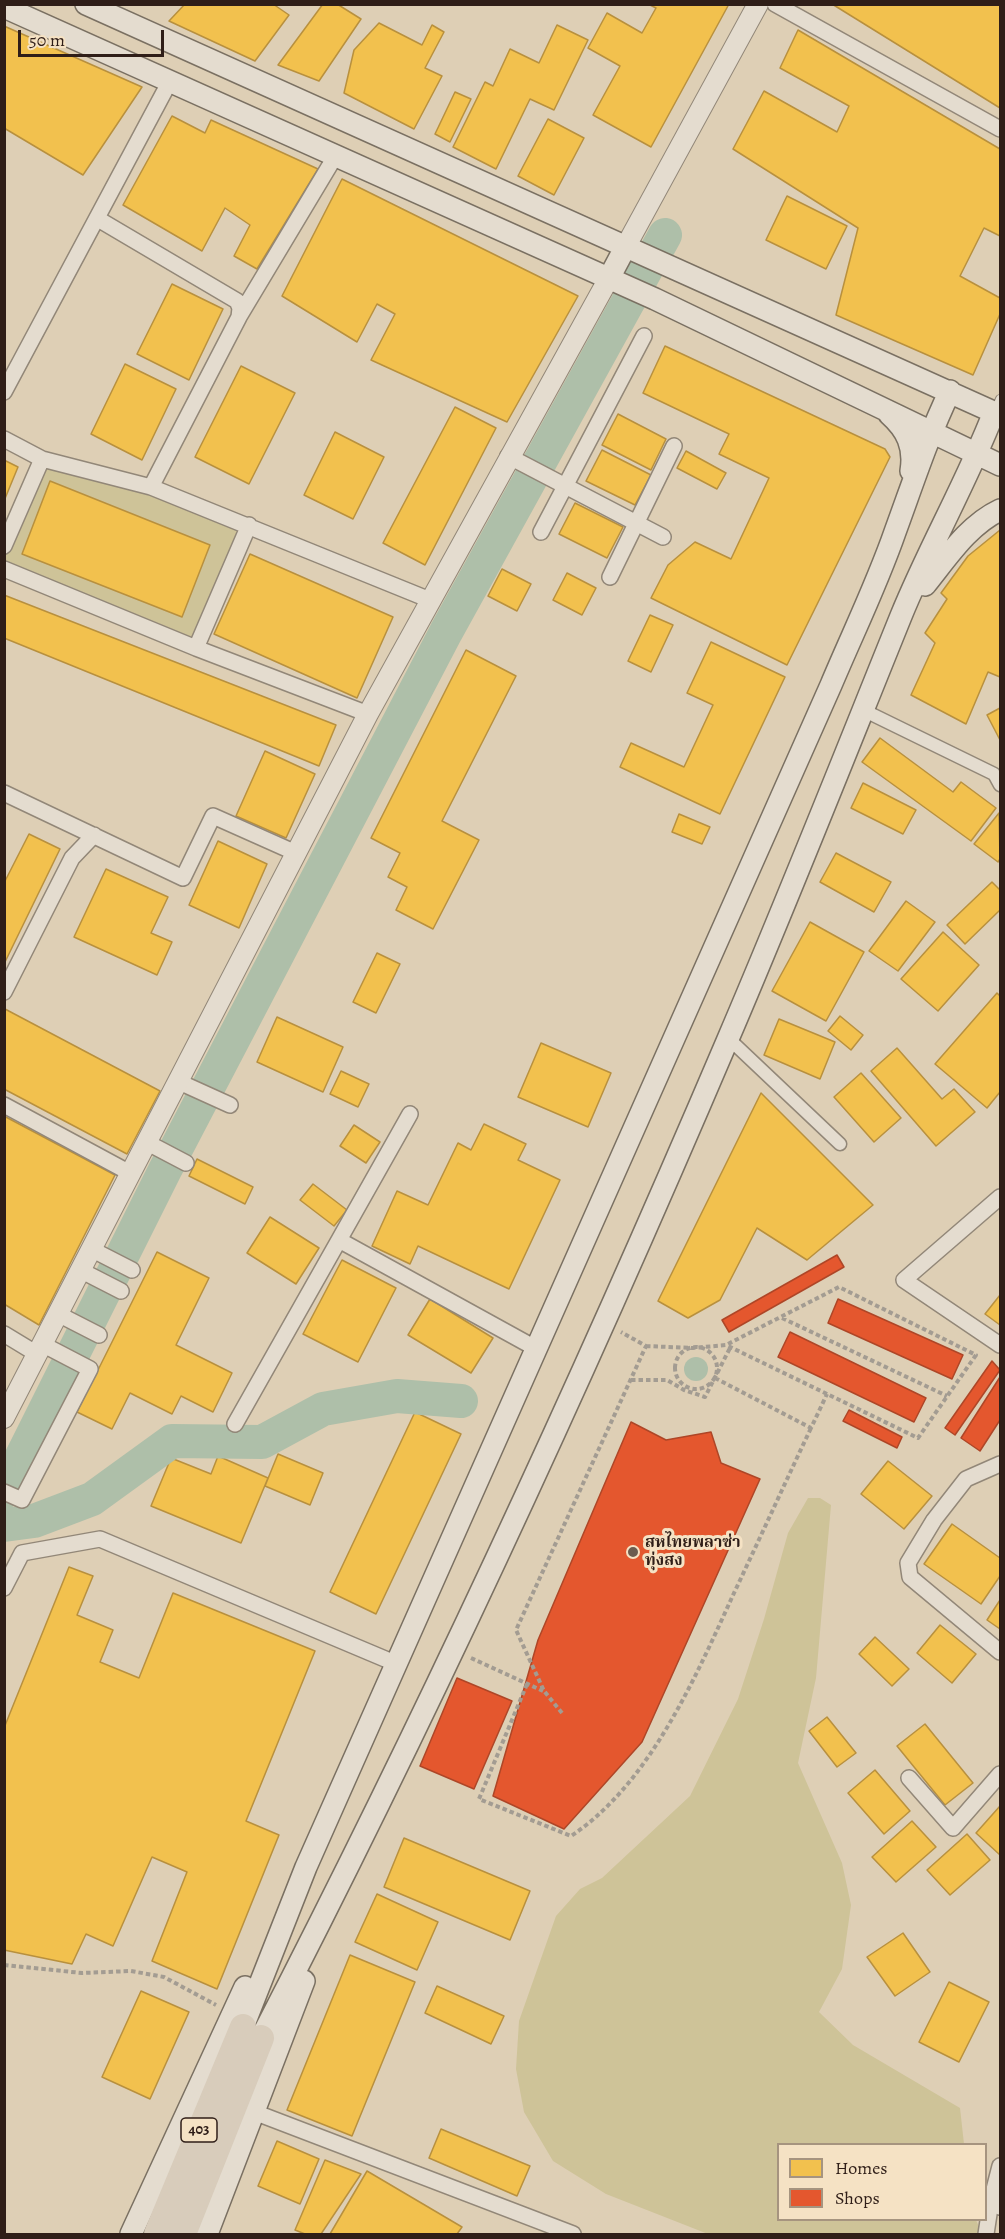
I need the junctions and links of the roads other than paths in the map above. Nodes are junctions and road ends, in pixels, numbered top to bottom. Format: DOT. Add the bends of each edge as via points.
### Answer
graph roads {
  1 [pos="86,4"];
  2 [pos="758,4"];
  3 [pos="775,4"];
  4 [pos="4,6"];
  5 [pos="170,81"];
  6 [pos="1000,129"];
  7 [pos="336,155"];
  8 [pos="98,219"];
  9 [pos="632,250"];
  10 [pos="614,281"];
  11 [pos="239,317"];
  12 [pos="644,336"];
  13 [pos="950,391"];
  14 [pos="4,392"];
  15 [pos="862,396"];
  16 [pos="998,409"];
  17 [pos="931,432"];
  18 [pos="4,440"];
  19 [pos="674,446"];
  20 [pos="978,454"];
  21 [pos="42,459"];
  22 [pos="514,459"];
  23 [pos="1000,465"];
  24 [pos="567,486"];
  25 [pos="909,486"];
  26 [pos="151,487"];
  27 [pos="1000,510"];
  28 [pos="637,523"];
  29 [pos="249,525"];
  30 [pos="542,532"];
  31 [pos="663,537"];
  32 [pos="4,546"];
  33 [pos="4,569"];
  34 [pos="610,577"];
  35 [pos="430,600"];
  36 [pos="904,609"];
  37 [pos="196,648"];
  38 [pos="863,710"];
  39 [pos="369,714"];
  40 [pos="1000,785"];
  41 [pos="4,793"];
  42 [pos="94,835"];
  43 [pos="296,853"];
  44 [pos="4,992"];
  45 [pos="728,1038"];
  46 [pos="186,1084"];
  47 [pos="4,1105"];
  48 [pos="230,1105"];
  49 [pos="411,1114"];
  50 [pos="146,1142"];
  51 [pos="840,1144"];
  52 [pos="186,1163"];
  53 [pos="130,1173"];
  54 [pos="1000,1199"];
  55 [pos="339,1240"];
  56 [pos="92,1249"];
  57 [pos="132,1270"];
  58 [pos="81,1271"];
  59 [pos="121,1291"];
  60 [pos="58,1315"];
  61 [pos="4,1334"];
  62 [pos="99,1335"];
  63 [pos="1000,1345"];
  64 [pos="41,1348"];
  65 [pos="537,1349"];
  66 [pos="4,1418"];
  67 [pos="235,1424"];
  68 [pos="1000,1464"];
  69 [pos="4,1491"];
  70 [pos="4,1588"];
  71 [pos="1000,1652"];
  72 [pos="397,1664"];
  73 [pos="1000,1774"];
  74 [pos="909,1779"];
  75 [pos="338,1890"];
  76 [pos="245,2027"];
  77 [pos="254,2112"];
  78 [pos="1000,2166"];
  79 [pos="996,2204"];
  80 [pos="131,2235"];
  81 [pos="157,2235"];
  82 [pos="183,2235"];
  83 [pos="207,2235"];
  84 [pos="573,2235"];
  85 [pos="987,2235"];
  1 -- 9 [label="main road"];
  2 -- 9 [label="street"];
  3 -- 6 [label="street"];
  4 -- 5 [label="main road"];
  5 -- 7 [label="main road"];
  5 -- 8 [label="street"];
  7 -- 10 [label="main road"];
  7 -- 11 [label="street"];
  8 -- 11 [label="street" via="237,301"];
  8 -- 14 [label="street"];
  9 -- 10 [label="main road"];
  9 -- 13 [label="main road"];
  10 -- 15 [label="main road"];
  10 -- 22 [label="street"];
  11 -- 26 [label="street"];
  12 -- 24 [label="street"];
  13 -- 16 [label="main road"];
  13 -- 17 [label="main road"];
  15 -- 17 [label="main road"];
  15 -- 25 [label="main road" via="887,412 906,434 913,460"];
  16 -- 20 [label="main road"];
  17 -- 20 [label="main road"];
  17 -- 25 [label="main road"];
  18 -- 21 [label="street"];
  19 -- 28 [label="street"];
  20 -- 23 [label="main road"];
  20 -- 36 [label="main road"];
  21 -- 26 [label="street"];
  21 -- 32 [label="street"];
  22 -- 24 [label="street"];
  22 -- 35 [label="street"];
  24 -- 28 [label="street"];
  24 -- 30 [label="street"];
  25 -- 65 [label="main road" via="895,533 831,685"];
  26 -- 29 [label="street"];
  27 -- 36 [label="main road" via="966,535"];
  28 -- 31 [label="street"];
  28 -- 34 [label="street"];
  29 -- 35 [label="street"];
  29 -- 37 [label="street"];
  33 -- 37 [label="street"];
  35 -- 39 [label="street"];
  36 -- 38 [label="main road"];
  37 -- 39 [label="street"];
  38 -- 40 [label="street" via="993,774"];
  38 -- 45 [label="main road"];
  39 -- 43 [label="street"];
  41 -- 42 [label="street"];
  42 -- 43 [label="street" via="183,878 213,816"];
  42 -- 44 [label="street" via="72,858"];
  43 -- 46 [label="street"];
  45 -- 51 [label="street"];
  45 -- 75 [label="main road, 403" via="605,1323 454,1651"];
  46 -- 48 [label="street"];
  46 -- 50 [label="street"];
  47 -- 53 [label="street"];
  49 -- 55 [label="street"];
  50 -- 52 [label="street"];
  50 -- 53 [label="street"];
  53 -- 56 [label="street"];
  54 -- 63 [label="street" via="904,1280"];
  55 -- 65 [label="street"];
  55 -- 67 [label="street"];
  56 -- 57 [label="street"];
  56 -- 58 [label="street"];
  58 -- 59 [label="street"];
  58 -- 60 [label="street"];
  60 -- 62 [label="street"];
  60 -- 64 [label="street"];
  61 -- 64 [label="street"];
  64 -- 66 [label="street"];
  64 -- 69 [label="street" via="90,1369 22,1500"];
  65 -- 72 [label="main road, 403"];
  68 -- 71 [label="street" via="966,1479 934,1520 908,1563 910,1577"];
  70 -- 72 [label="street" via="22,1553 100,1539"];
  72 -- 76 [label="main road, 403" via="306,1867"];
  73 -- 74 [label="street" via="953,1828"];
  75 -- 76 [label="main road, 403"];
  75 -- 77 [label="main road"];
  76 -- 80 [label="main road"];
  76 -- 81 [label="highway, 403"];
  76 -- 82 [label="highway, 403"];
  77 -- 83 [label="main road"];
  77 -- 84 [label="street"];
  78 -- 79 [label="street"];
  79 -- 85 [label="street"];
}
